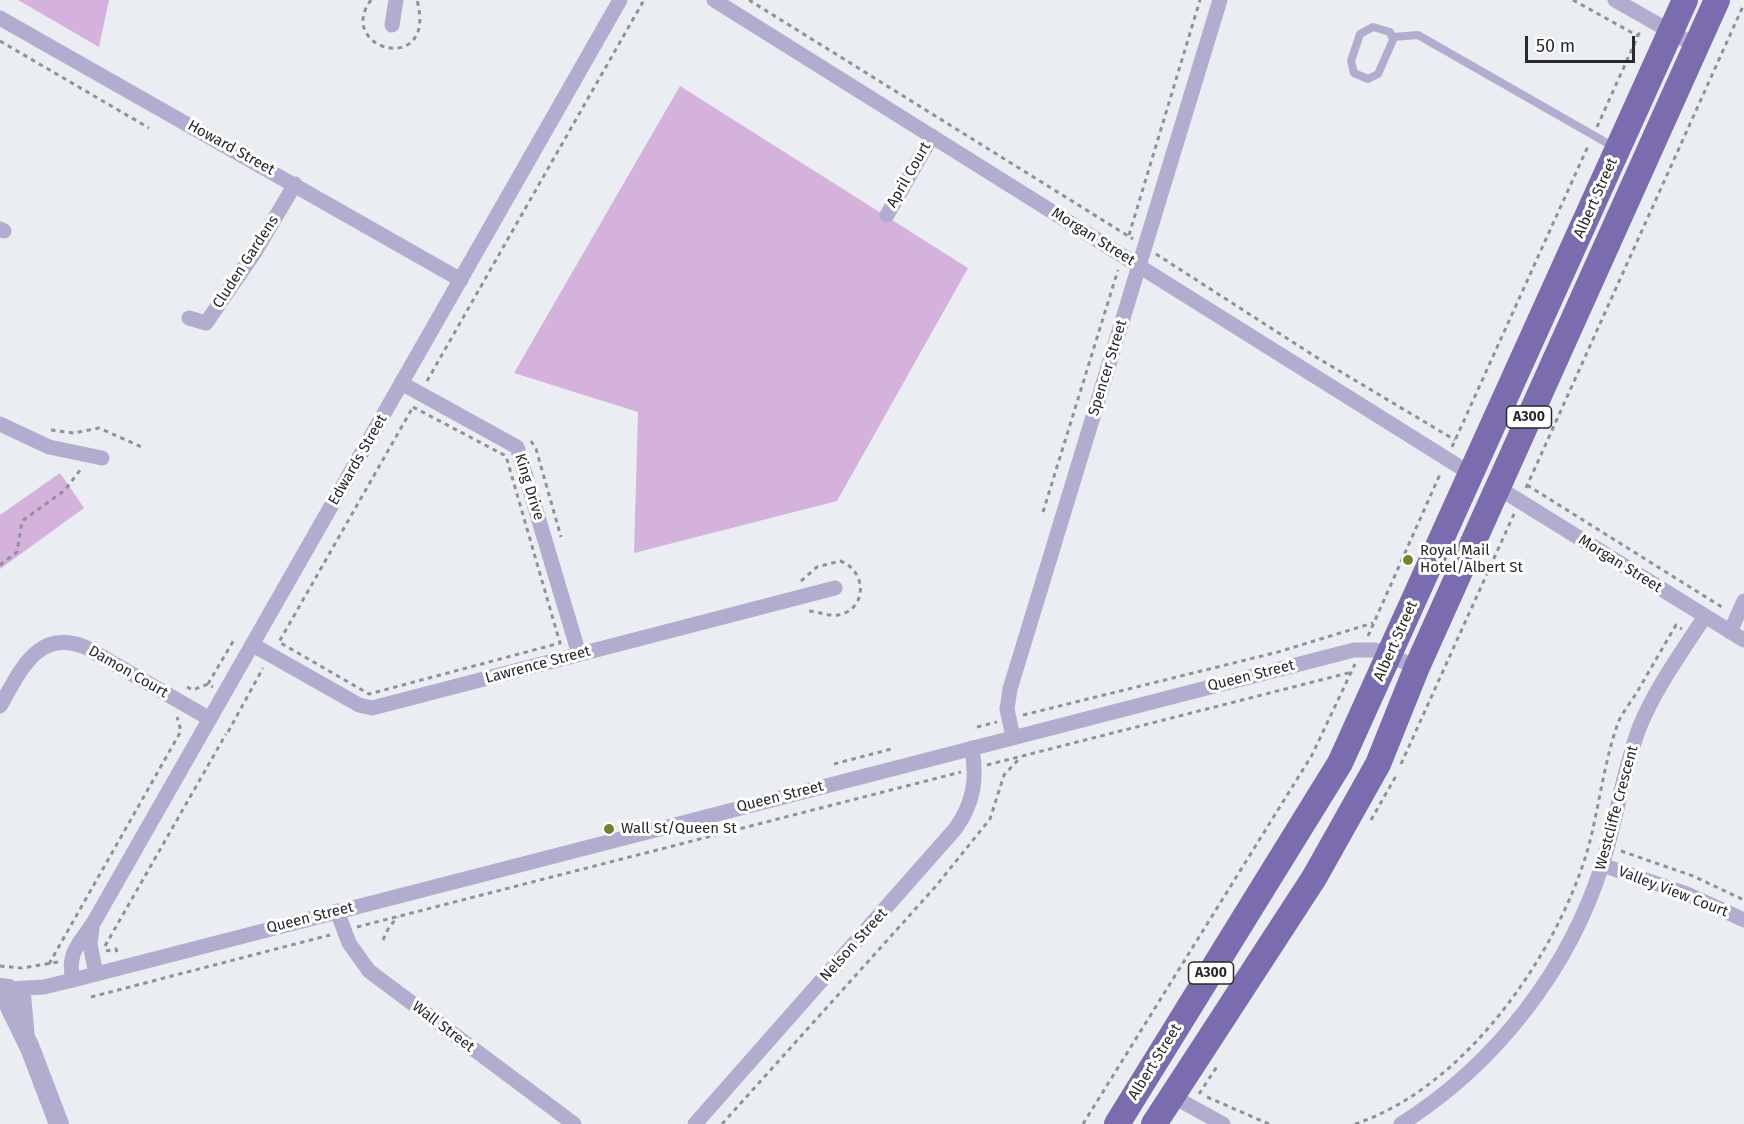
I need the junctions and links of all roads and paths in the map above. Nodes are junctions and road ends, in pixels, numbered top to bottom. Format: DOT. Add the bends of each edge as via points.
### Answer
graph roads {
  1 [pos="371,0"];
  2 [pos="396,0"];
  3 [pos="417,0"];
  4 [pos="620,0"];
  5 [pos="644,0"];
  6 [pos="714,0"];
  7 [pos="749,0"];
  8 [pos="1200,0"];
  9 [pos="1220,0"];
  10 [pos="1573,0"];
  11 [pos="1616,0"];
  12 [pos="1685,0"];
  13 [pos="1717,0"];
  14 [pos="1744,4"];
  15 [pos="1646,17"];
  16 [pos="0,18"];
  17 [pos="392,25"];
  18 [pos="1671,32"];
  19 [pos="1638,36"];
  20 [pos="1393,37"];
  21 [pos="0,41"];
  22 [pos="1696,46"];
  23 [pos="149,128"];
  24 [pos="932,135"];
  25 [pos="1593,135"];
  26 [pos="1618,150"];
  27 [pos="295,184"];
  28 [pos="887,215"];
  29 [pos="1129,236"];
  30 [pos="1145,246"];
  31 [pos="1123,255"];
  32 [pos="1139,266"];
  33 [pos="461,280"];
  34 [pos="189,318"];
  35 [pos="427,381"];
  36 [pos="401,383"];
  37 [pos="413,407"];
  38 [pos="0,424"];
  39 [pos="50,430"];
  40 [pos="1455,440"];
  41 [pos="144,448"];
  42 [pos="96,457"];
  43 [pos="1446,458"];
  44 [pos="1471,474"];
  45 [pos="1527,485"];
  46 [pos="1497,487"];
  47 [pos="1520,501"];
  48 [pos="1043,512"];
  49 [pos="0,565"];
  50 [pos="835,588"];
  51 [pos="861,593"];
  52 [pos="1744,601"];
  53 [pos="801,612"];
  54 [pos="1705,616"];
  55 [pos="1737,616"];
  56 [pos="1373,623"];
  57 [pos="1730,632"];
  58 [pos="235,638"];
  59 [pos="1744,640"];
  60 [pos="253,645"];
  61 [pos="1362,649"];
  62 [pos="579,654"];
  63 [pos="1389,655"];
  64 [pos="264,667"];
  65 [pos="1417,667"];
  66 [pos="1352,672"];
  67 [pos="208,684"];
  68 [pos="187,687"];
  69 [pos="179,701"];
  70 [pos="0,706"];
  71 [pos="210,719"];
  72 [pos="1009,719"];
  73 [pos="977,727"];
  74 [pos="1013,737"];
  75 [pos="895,748"];
  76 [pos="972,748"];
  77 [pos="1022,757"];
  78 [pos="834,764"];
  79 [pos="975,768"];
  80 [pos="1608,847"];
  81 [pos="1584,861"];
  82 [pos="1602,865"];
  83 [pos="1744,900"];
  84 [pos="337,911"];
  85 [pos="399,917"];
  86 [pos="95,920"];
  87 [pos="1744,920"];
  88 [pos="343,931"];
  89 [pos="382,940"];
  90 [pos="70,959"];
  91 [pos="49,964"];
  92 [pos="0,966"];
  93 [pos="121,966"];
  94 [pos="96,974"];
  95 [pos="73,980"];
  96 [pos="11,989"];
  97 [pos="91,998"];
  98 [pos="1200,1094"];
  99 [pos="1172,1096"];
  100 [pos="59,1124"];
  101 [pos="574,1124"];
  102 [pos="695,1124"];
  103 [pos="722,1124"];
  104 [pos="1083,1124"];
  105 [pos="1116,1124"];
  106 [pos="1154,1124"];
  107 [pos="1223,1124"];
  108 [pos="1269,1124"];
  109 [pos="1355,1124"];
  110 [pos="1401,1124"];
  1 -- 3 [label="path" via="363,18 366,33 379,46 395,49 413,41 420,31"];
  2 -- 17 [label="street"];
  4 -- 33 [label="street, Edwards Street"];
  5 -- 35 [label="path"];
  6 -- 24 [label="street, Morgan Street"];
  7 -- 29 [label="path"];
  8 -- 29 [label="path"];
  9 -- 30 [label="street, Spencer Street"];
  10 -- 19 [label="path"];
  11 -- 15 [label="street"];
  12 -- 18 [label="highway, Albert Street / A300"];
  13 -- 22 [label="highway, Albert Street / A300"];
  14 -- 45 [label="path"];
  15 -- 18 [label="street"];
  15 -- 19 [label="path"];
  16 -- 27 [label="street, Howard Street"];
  18 -- 22 [label="street"];
  18 -- 26 [label="highway, Albert Street / A300"];
  19 -- 25 [label="path"];
  20 -- 20 [label="lane" via="1375,77 1368,79 1354,73 1351,61 1362,30 1375,27"];
  20 -- 25 [label="lane" via="1418,35"];
  21 -- 23 [label="path"];
  22 -- 46 [label="highway, Albert Street / A300"];
  24 -- 28 [label="street, April Court"];
  24 -- 31 [label="street, Morgan Street"];
  25 -- 26 [label="lane"];
  25 -- 40 [label="path"];
  26 -- 44 [label="highway, Albert Street / A300"];
  27 -- 33 [label="street, Howard Street"];
  27 -- 34 [label="street, Cluden Gardens" via="206,323"];
  29 -- 30 [label="path"];
  29 -- 31 [label="path"];
  30 -- 32 [label="street, Spencer Street"];
  30 -- 40 [label="path" via="1316,357"];
  31 -- 32 [label="street, Morgan Street"];
  31 -- 48 [label="path"];
  32 -- 43 [label="street, Morgan Street"];
  32 -- 72 [label="street, Spencer Street" via="1012,683 1007,704"];
  33 -- 36 [label="street, Edwards Street"];
  36 -- 60 [label="street, Edwards Street"];
  36 -- 62 [label="street, King Drive" via="517,447"];
  37 -- 37 [label="path" via="279,642 369,694 560,643 506,456"];
  38 -- 42 [label="street" via="49,447"];
  39 -- 41 [label="path" via="74,433 99,428"];
  40 -- 43 [label="path"];
  42 -- 49 [label="path" via="65,489 25,518 20,525 17,552"];
  43 -- 44 [label="street, Morgan Street"];
  43 -- 56 [label="path"];
  44 -- 63 [label="highway, Albert Street / A300"];
  45 -- 47 [label="path"];
  45 -- 55 [label="path"];
  46 -- 47 [label="street, Morgan Street"];
  46 -- 65 [label="highway, Albert Street / A300"];
  47 -- 54 [label="street, Morgan Street"];
  50 -- 62 [label="street, Lawrence Street"];
  51 -- 53 [label="path" via="854,607 844,614"];
  52 -- 55 [label="street"];
  54 -- 57 [label="street, Morgan Street"];
  54 -- 80 [label="street, Westcliffe Crescent" via="1640,726"];
  55 -- 57 [label="street"];
  56 -- 61 [label="path"];
  56 -- 72 [label="path" via="1278,652"];
  57 -- 59 [label="street, Morgan Street"];
  58 -- 67 [label="path"];
  60 -- 62 [label="street, Lawrence Street" via="369,708"];
  60 -- 71 [label="street, Edwards Street"];
  61 -- 63 [label="street, Queen Street"];
  61 -- 66 [label="path"];
  61 -- 74 [label="street, Queen Street"];
  63 -- 65 [label="street, Queen Street"];
  63 -- 105 [label="highway, Albert Street / A300" via="1340,763"];
  64 -- 93 [label="path" via="105,946 103,952 117,949"];
  65 -- 99 [label="highway, Albert Street / A300" via="1378,764 1350,816"];
  66 -- 77 [label="path"];
  66 -- 104 [label="path" via="1312,755"];
  68 -- 69 [label="path"];
  69 -- 70 [label="street, Damon Court" via="87,648 64,643 48,645 31,656"];
  69 -- 71 [label="street, Damon Court"];
  69 -- 91 [label="path" via="171,714 178,718 181,731"];
  71 -- 86 [label="street, Edwards Street"];
  72 -- 73 [label="path"];
  72 -- 74 [label="street, Spencer Street"];
  74 -- 76 [label="street, Queen Street"];
  75 -- 78 [label="path"];
  76 -- 79 [label="street, Nelson Street"];
  76 -- 84 [label="street, Queen Street"];
  77 -- 79 [label="path"];
  77 -- 103 [label="path" via="1004,775 990,819 936,886"];
  79 -- 85 [label="path"];
  79 -- 102 [label="street, Nelson Street" via="972,799 951,834"];
  80 -- 82 [label="street, Westcliffe Crescent"];
  80 -- 83 [label="path" via="1693,876"];
  81 -- 109 [label="path" via="1565,908 1527,978 1491,1023 1428,1085 1392,1109"];
  82 -- 87 [label="street, Valley View Court" via="1687,894"];
  82 -- 110 [label="street, Westcliffe Crescent" via="1562,953 1518,1020 1445,1094"];
  84 -- 88 [label="street, Wall Street"];
  84 -- 93 [label="street, Queen Street"];
  85 -- 88 [label="path"];
  85 -- 89 [label="path"];
  86 -- 90 [label="street, Edwards Street"];
  86 -- 94 [label="street, Edwards Street" via="89,939"];
  88 -- 97 [label="path"];
  88 -- 101 [label="street, Wall Street" via="359,960 377,978"];
  90 -- 91 [label="path"];
  90 -- 95 [label="street"];
  91 -- 92 [label="path"];
  93 -- 94 [label="street, Queen Street"];
  94 -- 95 [label="street, Queen Street"];
  95 -- 96 [label="street, Queen Street"];
  96 -- 100 [label="street" via="10,1007"];
  98 -- 108 [label="path"];
  99 -- 106 [label="highway, Albert Street / A300"];
  99 -- 107 [label="street"];
}
